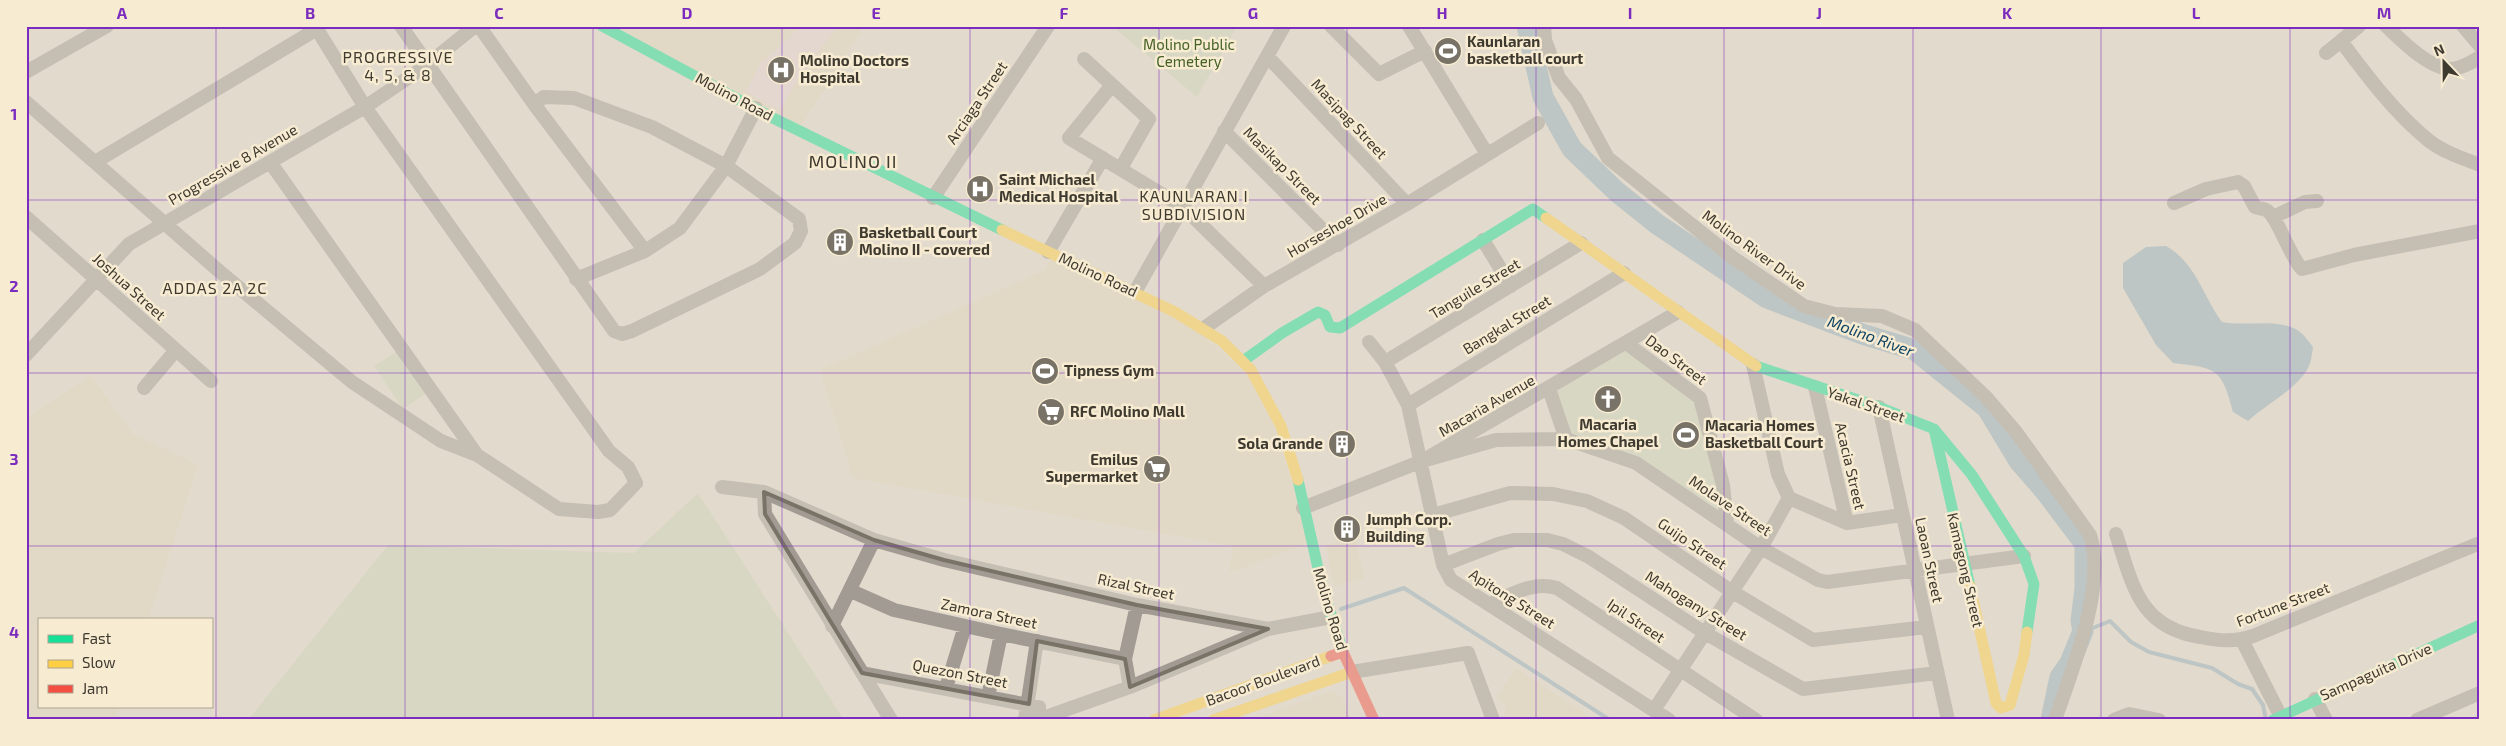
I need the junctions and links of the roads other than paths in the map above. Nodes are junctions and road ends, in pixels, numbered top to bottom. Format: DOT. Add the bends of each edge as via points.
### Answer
graph roads {
  1 [pos="107,26"];
  2 [pos="401,26"];
  3 [pos="475,26"];
  4 [pos="479,26"];
  5 [pos="602,26"];
  6 [pos="1048,26"];
  7 [pos="1284,26"];
  8 [pos="1331,26"];
  9 [pos="1409,26"];
  10 [pos="1544,26"];
  11 [pos="2359,26"];
  12 [pos="2386,26"];
  13 [pos="2463,26"];
  14 [pos="316,28"];
  15 [pos="2341,41"];
  16 [pos="2480,46"];
  17 [pos="1425,51"];
  18 [pos="2326,53"];
  19 [pos="1267,56"];
  20 [pos="2480,57"];
  21 [pos="1084,59"];
  22 [pos="427,65"];
  23 [pos="26,72"];
  24 [pos="1112,85"];
  25 [pos="26,102"];
  26 [pos="534,104"];
  27 [pos="365,107"];
  28 [pos="756,108"];
  29 [pos="1538,123"];
  30 [pos="1224,131"];
  31 [pos="1487,154"];
  32 [pos="1103,158"];
  33 [pos="95,162"];
  34 [pos="270,162"];
  35 [pos="2480,165"];
  36 [pos="726,166"];
  37 [pos="1121,168"];
  38 [pos="933,198"];
  39 [pos="2317,201"];
  40 [pos="2174,203"];
  41 [pos="1407,204"];
  42 [pos="1183,207"];
  43 [pos="26,217"];
  44 [pos="2273,217"];
  45 [pos="166,223"];
  46 [pos="2480,231"];
  47 [pos="1483,240"];
  48 [pos="1581,243"];
  49 [pos="1338,245"];
  50 [pos="646,251"];
  51 [pos="1048,252"];
  52 [pos="1624,273"];
  53 [pos="576,278"];
  54 [pos="96,279"];
  55 [pos="1264,286"];
  56 [pos="1511,286"];
  57 [pos="1135,292"];
  58 [pos="1678,312"];
  59 [pos="1204,328"];
  60 [pos="1369,342"];
  61 [pos="1626,343"];
  62 [pos="29,346"];
  63 [pos="176,350"];
  64 [pos="1243,361"];
  65 [pos="1385,362"];
  66 [pos="1753,365"];
  67 [pos="211,381"];
  68 [pos="1815,387"];
  69 [pos="144,388"];
  70 [pos="1549,389"];
  71 [pos="1408,405"];
  72 [pos="1878,407"];
  73 [pos="1934,429"];
  74 [pos="1566,439"];
  75 [pos="477,455"];
  76 [pos="1422,461"];
  77 [pos="722,487"];
  78 [pos="764,492"];
  79 [pos="1789,498"];
  80 [pos="1303,508"];
  81 [pos="1902,515"];
  82 [pos="1433,516"];
  83 [pos="1727,523"];
  84 [pos="1847,523"];
  85 [pos="2116,534"];
  86 [pos="874,540"];
  87 [pos="2480,542"];
  88 [pos="1761,548"];
  89 [pos="2024,556"];
  90 [pos="1963,564"];
  91 [pos="1443,565"];
  92 [pos="1914,571"];
  93 [pos="850,591"];
  94 [pos="1731,591"];
  95 [pos="1490,604"];
  96 [pos="1136,605"];
  97 [pos="1331,617"];
  98 [pos="2480,625"];
  99 [pos="832,626"];
  100 [pos="964,626"];
  101 [pos="1927,627"];
  102 [pos="1268,629"];
  103 [pos="1705,633"];
  104 [pos="1001,634"];
  105 [pos="2242,640"];
  106 [pos="1037,642"];
  107 [pos="1344,652"];
  108 [pos="1125,658"];
  109 [pos="1679,671"];
  110 [pos="1352,672"];
  111 [pos="862,673"];
  112 [pos="1937,673"];
  113 [pos="1130,687"];
  114 [pos="946,688"];
  115 [pos="2480,693"];
  116 [pos="988,697"];
  117 [pos="2315,699"];
  118 [pos="1029,704"];
  119 [pos="2001,708"];
  120 [pos="1654,710"];
  121 [pos="2276,718"];
  122 [pos="1038,719"];
  123 [pos="890,720"];
  124 [pos="1025,720"];
  125 [pos="1154,720"];
  126 [pos="1212,720"];
  127 [pos="1374,720"];
  128 [pos="1493,720"];
  129 [pos="1669,720"];
  130 [pos="1756,720"];
  131 [pos="1948,720"];
  132 [pos="2055,720"];
  133 [pos="2114,720"];
  134 [pos="2159,720"];
  135 [pos="2326,720"];
  136 [pos="2416,720"];
  1 -- 23 [label="street"];
  2 -- 22 [label="street"];
  3 -- 22 [label="street, Progressive 8 Avenue"];
  4 -- 26 [label="street"];
  5 -- 28 [label="main road, Molino Road"];
  6 -- 38 [label="street, Arciaga Street"];
  7 -- 19 [label="street"];
  8 -- 17 [label="street" via="1379,74"];
  9 -- 17 [label="street"];
  10 -- 132 [label="street, Molino River Drive" via="1545,40 1559,78 1576,98 1608,158 1732,257 1804,306 1835,314 1882,316 1915,330 1986,397 2016,432 2090,535 2095,551 2090,614"];
  11 -- 15 [label="street"];
  12 -- 20 [label="street" via="2411,50 2439,66 2452,69"];
  13 -- 16 [label="street"];
  14 -- 27 [label="street"];
  14 -- 33 [label="street"];
  15 -- 18 [label="street"];
  15 -- 35 [label="street" via="2367,76 2428,140 2449,153"];
  17 -- 31 [label="street"];
  19 -- 30 [label="street"];
  19 -- 41 [label="street, Masipag Street"];
  21 -- 24 [label="street"];
  22 -- 27 [label="street, Progressive 8 Avenue"];
  22 -- 53 [label="street"];
  24 -- 32 [label="street" via="1069,138"];
  24 -- 37 [label="street" via="1149,119"];
  25 -- 33 [label="street"];
  26 -- 36 [label="street" via="544,97 574,98 652,127"];
  26 -- 50 [label="street"];
  27 -- 34 [label="street, Progressive 8 Avenue"];
  27 -- 75 [label="street" via="609,451 628,467 636,483 610,510 559,508"];
  28 -- 36 [label="street"];
  28 -- 38 [label="main road, Molino Road"];
  29 -- 31 [label="street, Horseshoe Drive"];
  30 -- 42 [label="street"];
  30 -- 49 [label="street, Masikap Street"];
  31 -- 41 [label="street, Horseshoe Drive"];
  32 -- 37 [label="street"];
  32 -- 51 [label="street"];
  33 -- 45 [label="street"];
  34 -- 45 [label="street, Progressive 8 Avenue"];
  34 -- 75 [label="street"];
  36 -- 50 [label="street" via="680,228"];
  36 -- 53 [label="street" via="799,218 801,230 795,243 760,269 622,334 614,331"];
  37 -- 42 [label="street"];
  38 -- 51 [label="main road, Molino Road"];
  39 -- 44 [label="street" via="2305,202"];
  40 -- 44 [label="street" via="2206,189 2238,182 2244,186 2254,207 2266,210"];
  41 -- 49 [label="street, Horseshoe Drive"];
  42 -- 55 [label="street"];
  42 -- 57 [label="street"];
  43 -- 54 [label="street, Joshua Street"];
  44 -- 46 [label="street" via="2302,269 2354,255"];
  45 -- 54 [label="street, Progressive 8 Avenue" via="128,244"];
  45 -- 75 [label="street" via="352,382 441,441"];
  47 -- 48 [label="main road, Yakal Street" via="1533,209"];
  47 -- 56 [label="street"];
  47 -- 64 [label="main road" via="1340,328 1330,327 1325,315 1318,312"];
  48 -- 52 [label="main road, Yakal Street"];
  48 -- 56 [label="street, Tanguile Street"];
  49 -- 55 [label="street, Horseshoe Drive"];
  50 -- 53 [label="street"];
  51 -- 57 [label="main road, Molino Road"];
  52 -- 58 [label="main road, Yakal Street"];
  52 -- 71 [label="street, Bangkal Street"];
  54 -- 62 [label="street, Progressive 8 Avenue"];
  54 -- 63 [label="street, Joshua Street"];
  55 -- 59 [label="street, Horseshoe Drive"];
  56 -- 65 [label="street, Tanguile Street"];
  57 -- 59 [label="main road, Molino Road"];
  58 -- 61 [label="street, Macaria Avenue"];
  58 -- 66 [label="main road, Yakal Street"];
  59 -- 64 [label="main road, Molino Road"];
  60 -- 65 [label="street, Apitong Street"];
  61 -- 70 [label="street, Macaria Avenue"];
  61 -- 83 [label="street, Dao Street" via="1700,398 1723,485"];
  63 -- 67 [label="street, Joshua Street"];
  63 -- 69 [label="street"];
  64 -- 80 [label="main road, Molino Road" via="1260,385 1281,426 1296,472"];
  65 -- 71 [label="street, Apitong Street"];
  66 -- 68 [label="main road, Yakal Street"];
  66 -- 79 [label="street" via="1778,474"];
  68 -- 72 [label="main road, Yakal Street"];
  68 -- 84 [label="street, Acacia Street"];
  70 -- 74 [label="street"];
  70 -- 76 [label="street, Macaria Avenue"];
  71 -- 76 [label="street, Apitong Street"];
  72 -- 73 [label="main road, Yakal Street"];
  72 -- 81 [label="street, Laoan Street"];
  73 -- 89 [label="main road, Yakal Street" via="1972,475"];
  73 -- 90 [label="main road, Kamagong Street"];
  74 -- 76 [label="street, Molave Street" via="1496,440"];
  74 -- 83 [label="street, Molave Street" via="1636,463"];
  76 -- 80 [label="street, Macaria Avenue"];
  76 -- 82 [label="street, Apitong Street"];
  77 -- 78 [label="street, Rizal Street"];
  78 -- 86 [label="street, Rizal Street"];
  78 -- 99 [label="street" via="765,514"];
  79 -- 84 [label="street"];
  79 -- 88 [label="street"];
  80 -- 97 [label="main road, Molino Road"];
  81 -- 84 [label="street"];
  81 -- 92 [label="street, Laoan Street"];
  82 -- 91 [label="street, Apitong Street"];
  82 -- 94 [label="street, Guijo Street" via="1510,493 1553,494 1587,502 1624,518"];
  83 -- 88 [label="street, Molave Street"];
  85 -- 105 [label="street, Fortune Street" via="2132,583 2144,606 2160,624 2184,635 2224,642"];
  86 -- 93 [label="street"];
  86 -- 96 [label="street, Rizal Street" via="944,560"];
  87 -- 105 [label="street, Fortune Street"];
  88 -- 92 [label="street, Molave Street" via="1827,582"];
  88 -- 94 [label="street"];
  89 -- 90 [label="street, Molave Street"];
  89 -- 119 [label="main road, Yakal Street" via="2034,584 2024,655 2010,705"];
  90 -- 92 [label="street, Molave Street"];
  90 -- 119 [label="main road, Kamagong Street" via="1996,703"];
  91 -- 95 [label="street, Apitong Street" via="1451,580"];
  91 -- 103 [label="street, Mahogany Street" via="1514,540 1547,540 1563,544 1589,557"];
  92 -- 101 [label="street, Laoan Street"];
  93 -- 99 [label="street"];
  93 -- 100 [label="street, Zamora Street" via="894,610"];
  94 -- 101 [label="street, Guijo Street" via="1813,640"];
  94 -- 103 [label="street"];
  95 -- 109 [label="street, Ipil Street" via="1528,587 1557,588"];
  95 -- 120 [label="street, Apitong Street"];
  96 -- 102 [label="street, Rizal Street"];
  96 -- 108 [label="street"];
  97 -- 102 [label="street"];
  97 -- 107 [label="main road, Molino Road"];
  98 -- 117 [label="main road, Sampaguita Drive"];
  99 -- 111 [label="street"];
  100 -- 104 [label="street, Zamora Street"];
  100 -- 114 [label="street"];
  101 -- 112 [label="street, Laoan Street"];
  102 -- 113 [label="street"];
  103 -- 109 [label="street"];
  103 -- 112 [label="street, Mahogany Street" via="1803,689"];
  104 -- 106 [label="street, Zamora Street"];
  104 -- 116 [label="street"];
  105 -- 121 [label="street"];
  106 -- 108 [label="street, Zamora Street"];
  106 -- 118 [label="street"];
  107 -- 110 [label="main road, Molino Road"];
  107 -- 125 [label="main road, Bacoor Boulevard"];
  108 -- 113 [label="street"];
  109 -- 120 [label="street"];
  109 -- 130 [label="street, Ipil Street"];
  110 -- 126 [label="main road, Bacoor Boulevard"];
  110 -- 127 [label="main road, Molino Road"];
  110 -- 128 [label="street" via="1468,653"];
  111 -- 114 [label="street, Quezon Street"];
  111 -- 123 [label="street"];
  112 -- 131 [label="street, Laoan Street"];
  113 -- 122 [label="street"];
  114 -- 116 [label="street, Quezon Street"];
  115 -- 136 [label="street"];
  116 -- 118 [label="street, Quezon Street"];
  117 -- 121 [label="main road, Sampaguita Drive"];
  117 -- 135 [label="street"];
  118 -- 122 [label="street" via="1039,706"];
  118 -- 124 [label="street"];
  120 -- 129 [label="street, Apitong Street"];
  133 -- 134 [label="street" via="2130,714"];
}
